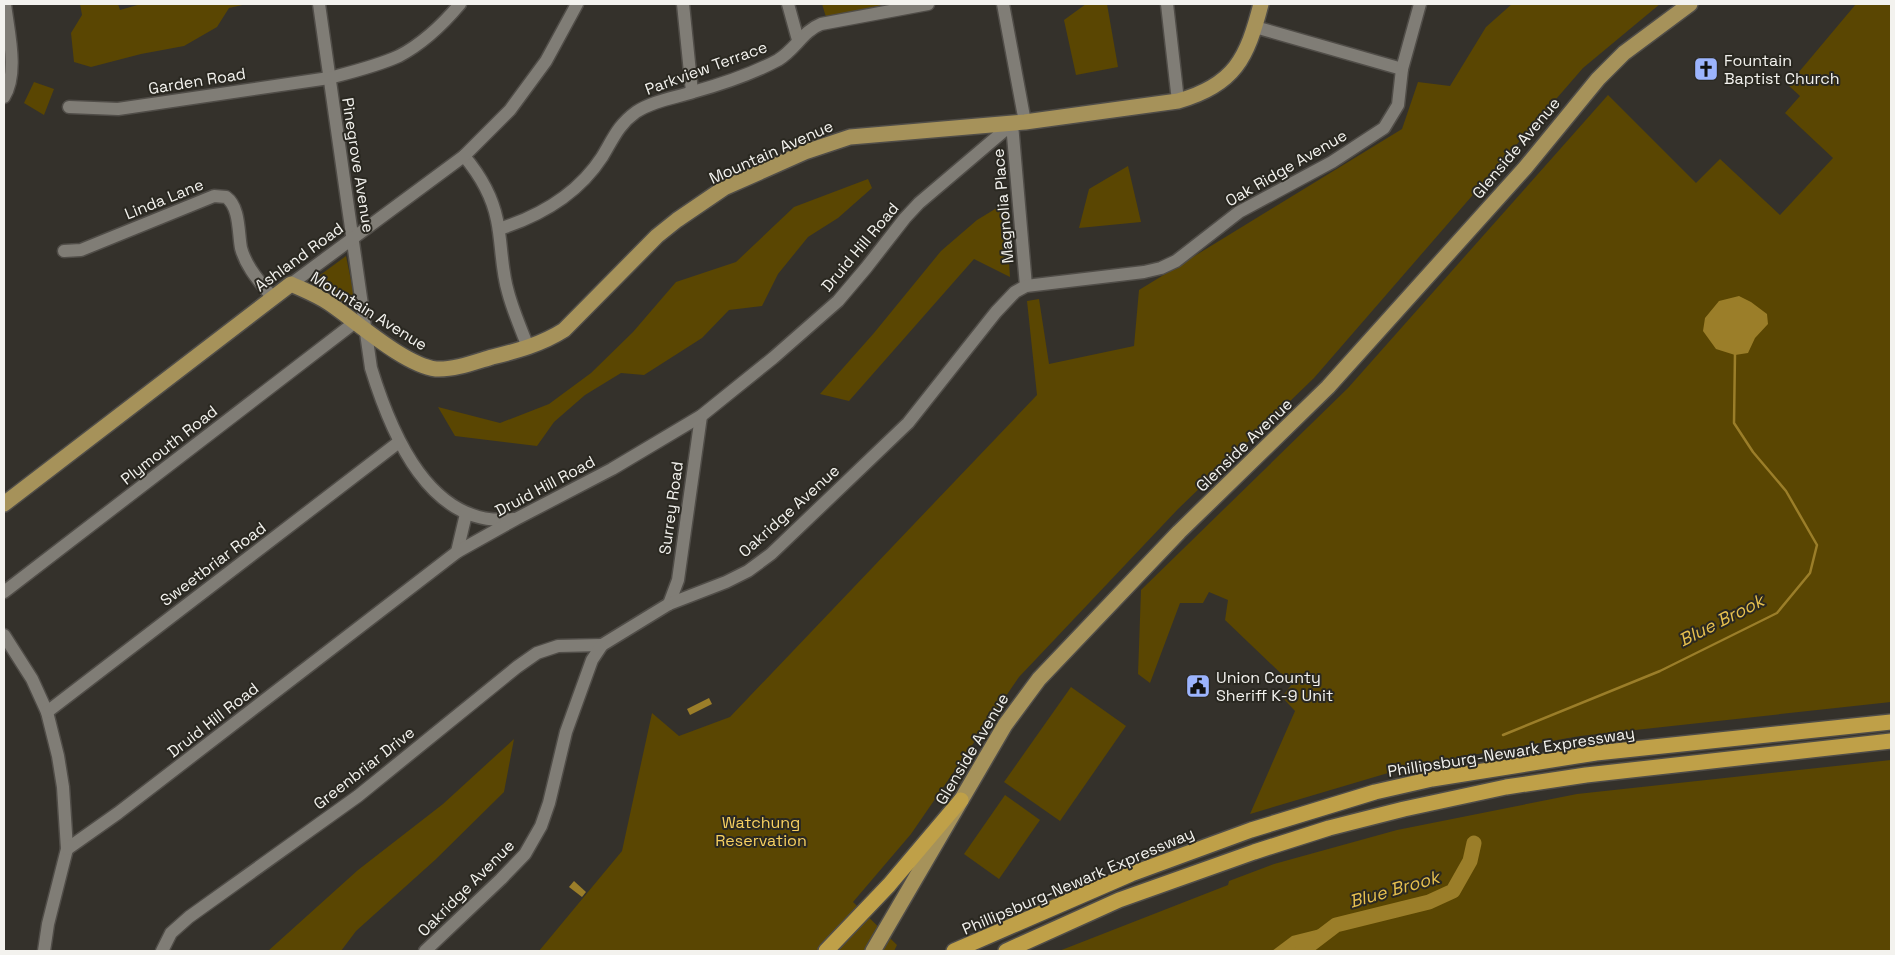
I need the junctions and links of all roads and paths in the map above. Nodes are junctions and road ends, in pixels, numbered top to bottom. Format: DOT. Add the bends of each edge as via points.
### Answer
graph roads {
  1 [pos="5,4"];
  2 [pos="319,4"];
  3 [pos="460,4"];
  4 [pos="577,4"];
  5 [pos="684,4"];
  6 [pos="788,4"];
  7 [pos="928,4"];
  8 [pos="1003,4"];
  9 [pos="1168,4"];
  10 [pos="1261,4"];
  11 [pos="1420,4"];
  12 [pos="1690,4"];
  13 [pos="1255,27"];
  14 [pos="798,40"];
  15 [pos="1402,69"];
  16 [pos="329,78"];
  17 [pos="692,92"];
  18 [pos="4,96"];
  19 [pos="1178,101"];
  20 [pos="69,107"];
  21 [pos="1019,123"];
  22 [pos="464,156"];
  23 [pos="498,229"];
  24 [pos="353,239"];
  25 [pos="64,251"];
  26 [pos="291,284"];
  27 [pos="1026,286"];
  28 [pos="272,297"];
  29 [pos="354,322"];
  30 [pos="367,332"];
  31 [pos="528,347"];
  32 [pos="701,416"];
  33 [pos="399,442"];
  34 [pos="4,504"];
  35 [pos="466,514"];
  36 [pos="516,518"];
  37 [pos="458,552"];
  38 [pos="678,580"];
  39 [pos="4,592"];
  40 [pos="694,595"];
  41 [pos="669,604"];
  42 [pos="4,635"];
  43 [pos="602,645"];
  44 [pos="47,712"];
  45 [pos="1891,722"];
  46 [pos="1891,741"];
  47 [pos="961,800"];
  48 [pos="67,849"];
  49 [pos="44,951"];
  50 [pos="162,951"];
  51 [pos="425,951"];
  52 [pos="826,951"];
  53 [pos="873,951"];
  54 [pos="954,951"];
  55 [pos="1006,951"];
  1 -- 18 [label="street" via="12,69"];
  2 -- 16 [label="street, Pinegrove Avenue"];
  3 -- 16 [label="street, Garden Road" via="441,24 399,56"];
  4 -- 22 [label="street, Ashland Road" via="546,61 526,89 510,110"];
  5 -- 17 [label="street"];
  6 -- 14 [label="street"];
  7 -- 14 [label="street, Parkview Terrace" via="821,24"];
  8 -- 21 [label="street, Magnolia Place"];
  9 -- 19 [label="street"];
  10 -- 13 [label="main road, Mountain Avenue"];
  11 -- 15 [label="street, Oak Ridge Avenue"];
  12 -- 47 [label="main road, Glenside Avenue" via="1624,53 1598,79 1525,168 1328,387 1179,532 1039,679 1005,725"];
  13 -- 15 [label="street"];
  13 -- 19 [label="main road, Mountain Avenue" via="1245,52 1226,79 1204,92"];
  14 -- 17 [label="street, Parkview Terrace" via="780,59 726,82"];
  15 -- 27 [label="street, Oak Ridge Avenue" via="1398,104 1384,128 1332,162 1238,212 1176,261 1144,272"];
  16 -- 20 [label="street, Garden Road" via="118,109"];
  16 -- 24 [label="street, Pinegrove Avenue"];
  17 -- 23 [label="street, Parkview Terrace" via="654,103 637,112 616,131 603,155 563,198 540,213"];
  19 -- 21 [label="main road, Mountain Avenue"];
  21 -- 27 [label="street, Magnolia Place"];
  21 -- 31 [label="main road, Mountain Avenue" via="850,137 750,176 724,188 677,220 564,330"];
  21 -- 32 [label="street, Druid Hill Road" via="910,213 838,301 774,358"];
  22 -- 23 [label="street" via="488,192"];
  22 -- 24 [label="street, Ashland Road"];
  23 -- 31 [label="street" via="508,293"];
  24 -- 26 [label="street, Ashland Road"];
  24 -- 30 [label="street, Pinegrove Avenue"];
  25 -- 28 [label="street, Linda Lane" via="81,250 214,196 226,197 233,204 246,260"];
  26 -- 28 [label="main road, Ashland Road"];
  26 -- 29 [label="main road, Mountain Avenue" via="329,303"];
  27 -- 40 [label="street, Oakridge Avenue" via="1015,292 996,312 908,423 771,554 748,571"];
  28 -- 34 [label="main road, Ashland Road"];
  29 -- 30 [label="main road, Mountain Avenue"];
  29 -- 39 [label="street, Plymouth Road"];
  30 -- 31 [label="main road, Mountain Avenue" via="407,357 433,368 462,366"];
  30 -- 33 [label="street, Pinegrove Avenue" via="371,368 381,402"];
  32 -- 36 [label="street, Druid Hill Road" via="612,469"];
  32 -- 38 [label="street, Surrey Road"];
  33 -- 35 [label="street, Pinegrove Avenue" via="433,489"];
  33 -- 44 [label="street, Sweetbriar Road"];
  35 -- 36 [label="street" via="486,519"];
  35 -- 37 [label="street"];
  36 -- 37 [label="street, Druid Hill Road"];
  37 -- 48 [label="street, Druid Hill Road"];
  38 -- 40 [label="street"];
  38 -- 41 [label="street, Surrey Road"];
  40 -- 41 [label="street, Oakridge Avenue"];
  41 -- 43 [label="street, Oakridge Avenue"];
  42 -- 44 [label="street" via="32,679"];
  43 -- 50 [label="street, Greenbriar Drive" via="558,646 537,653 358,796 189,917 171,933"];
  43 -- 51 [label="street, Oakridge Avenue" via="592,660 568,724 541,826 525,854"];
  44 -- 48 [label="street" via="63,787"];
  45 -- 54 [label="highway, Phillipsburg-Newark Expressway" via="1596,752 1432,779 1375,792 1252,830 1131,874"];
  46 -- 55 [label="highway, Phillipsburg-Newark Expressway" via="1586,775 1404,808 1329,828 1119,900"];
  47 -- 52 [label="highway" via="889,885"];
  47 -- 53 [label="main road, Glenside Avenue"];
  48 -- 49 [label="street"];
}
